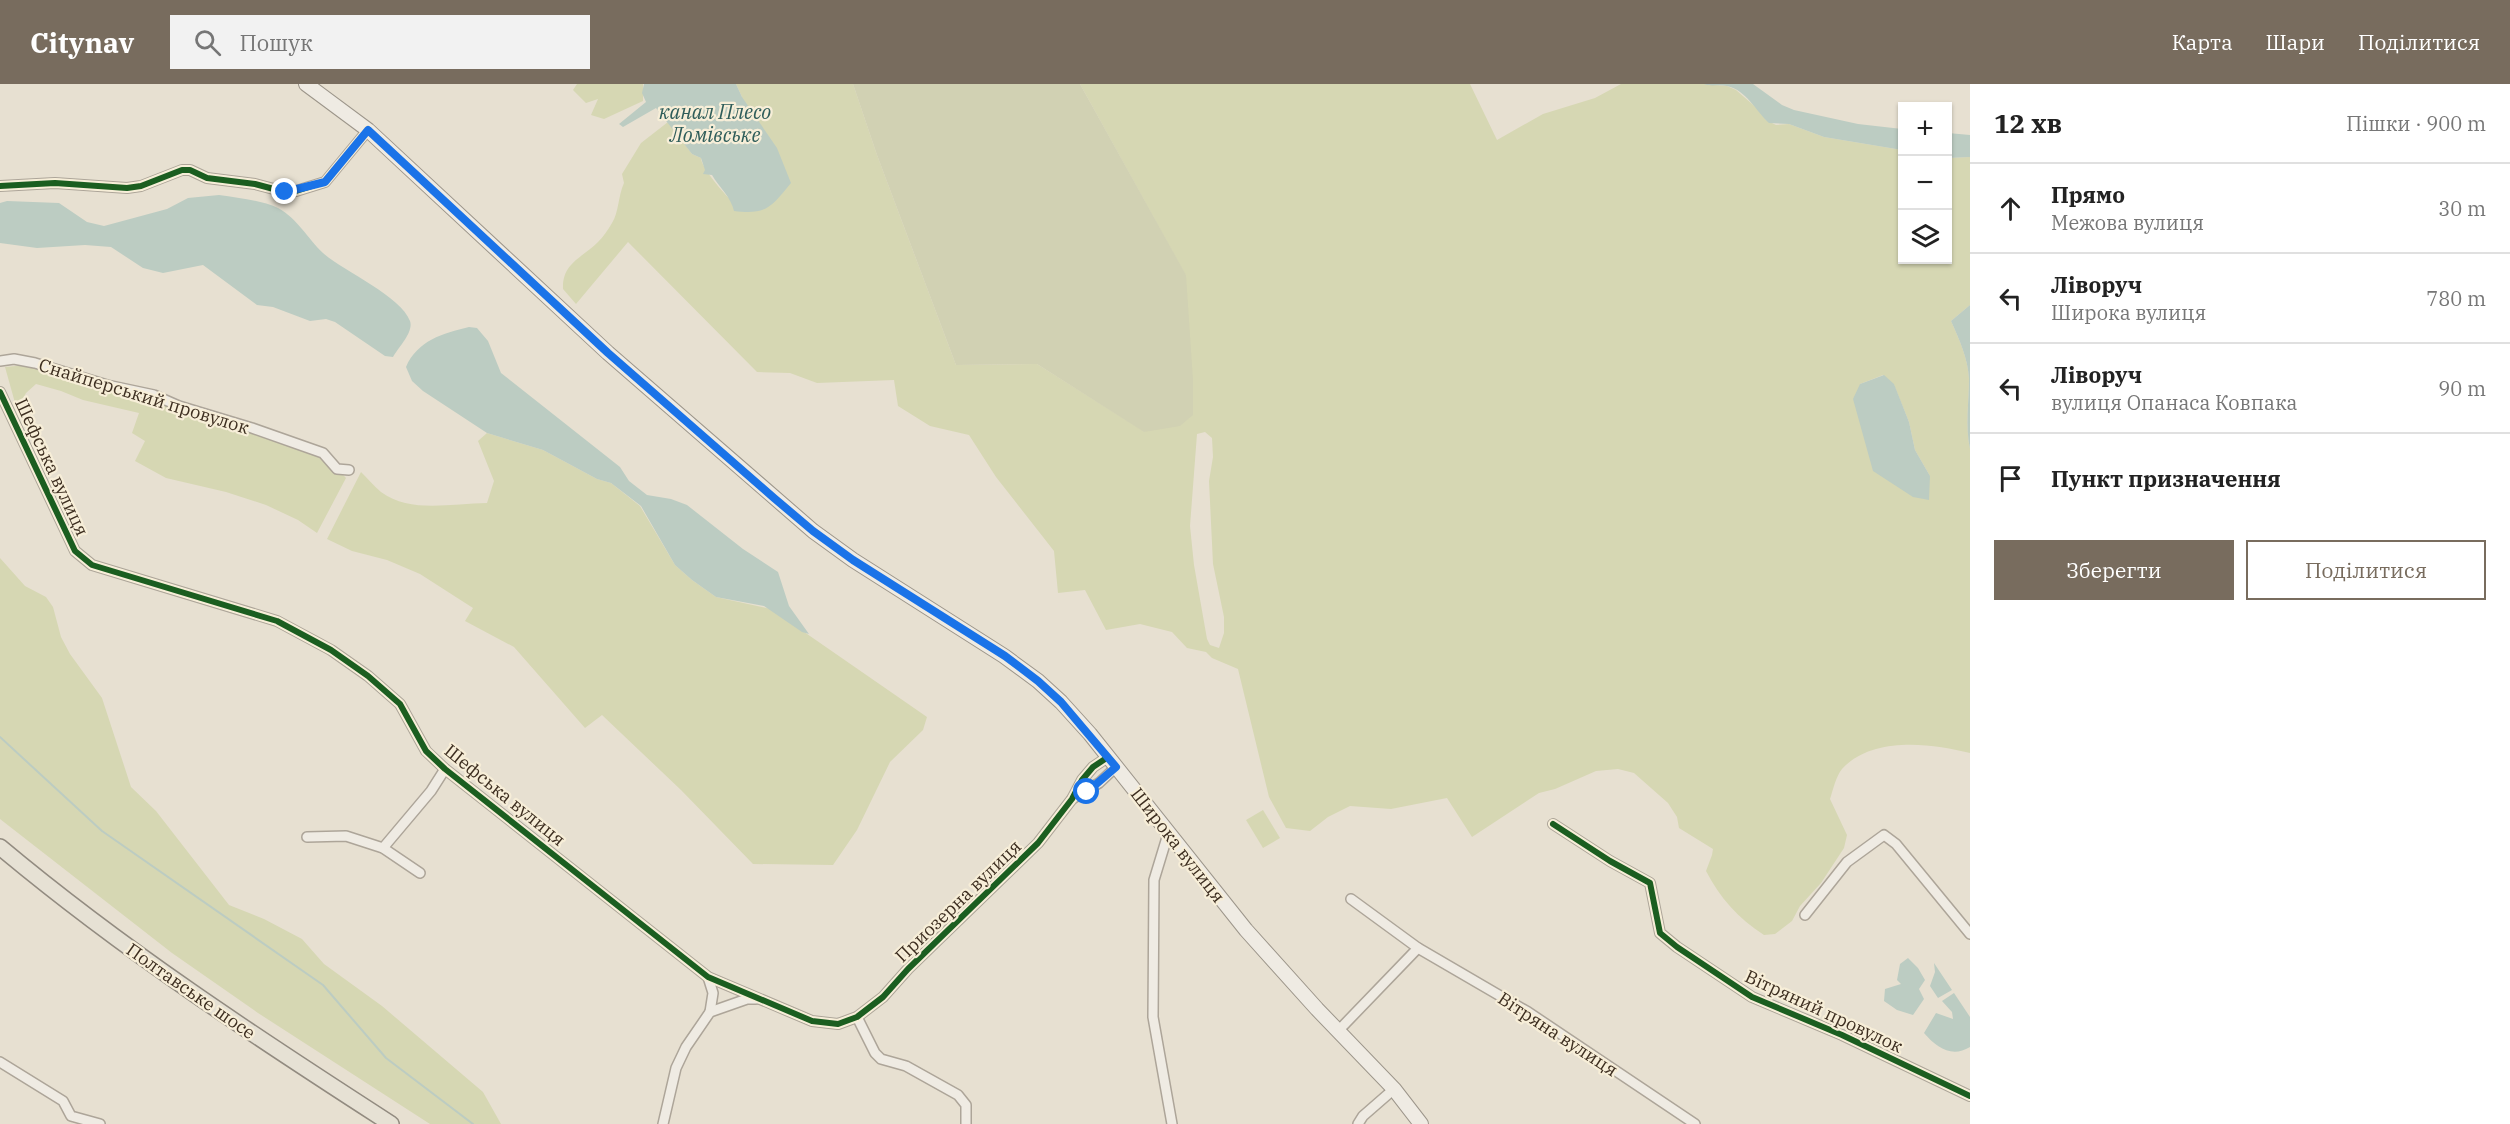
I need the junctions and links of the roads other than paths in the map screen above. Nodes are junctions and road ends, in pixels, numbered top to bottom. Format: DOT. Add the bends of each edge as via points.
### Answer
graph roads {
  1 [pos="306,84"];
  2 [pos="368,130"];
  3 [pos="0,186"];
  4 [pos="0,361"];
  5 [pos="0,392"];
  6 [pos="349,470"];
  7 [pos="1112,762"];
  8 [pos="445,769"];
  9 [pos="1072,799"];
  10 [pos="1553,824"];
  11 [pos="1168,834"];
  12 [pos="307,837"];
  13 [pos="0,847"];
  14 [pos="383,848"];
  15 [pos="420,873"];
  16 [pos="1351,899"];
  17 [pos="1805,915"];
  18 [pos="1970,934"];
  19 [pos="1418,948"];
  20 [pos="708,977"];
  21 [pos="760,999"];
  22 [pos="710,1012"];
  23 [pos="857,1017"];
  24 [pos="1338,1031"];
  25 [pos="0,1062"];
  26 [pos="1394,1089"];
  27 [pos="1970,1096"];
  28 [pos="69,1120"];
  29 [pos="100,1124"];
  30 [pos="391,1124"];
  31 [pos="663,1124"];
  32 [pos="966,1124"];
  33 [pos="1172,1124"];
  34 [pos="1358,1124"];
  35 [pos="1421,1124"];
  36 [pos="1695,1124"];
  1 -- 2 [label="main road, Широка вулиця"];
  2 -- 3 [label="street" via="325,182 296,191 207,178 190,170 127,188 55,183"];
  2 -- 7 [label="main road, Широка вулиця" via="608,353 797,518 853,560 1038,681"];
  4 -- 6 [label="street, Снайперський провулок" via="35,363 154,395 323,453 338,470"];
  5 -- 8 [label="street, Шефська вулиця" via="75,551 83,559 277,621 331,650 400,704 426,751"];
  7 -- 9 [label="street" via="1099,783"];
  7 -- 9 [label="street, Приозерна вулиця" via="1093,767"];
  7 -- 11 [label="main road, Широка вулиця"];
  8 -- 14 [label="street"];
  8 -- 20 [label="street, Шефська вулиця"];
  9 -- 23 [label="street, Приозерна вулиця" via="1038,843 883,997"];
  10 -- 27 [label="street, Вітряний провулок" via="1650,884 1660,933 1737,988"];
  11 -- 24 [label="main road, Широка вулиця" via="1246,930"];
  11 -- 33 [label="street" via="1154,880 1153,1017"];
  12 -- 14 [label="street" via="346,836"];
  13 -- 30 [label="main road, Полтавське шосе" via="60,897 218,1012"];
  14 -- 15 [label="street"];
  16 -- 19 [label="street, Вітряна вулиця"];
  17 -- 18 [label="street" via="1847,862 1884,835 1896,844"];
  19 -- 24 [label="street"];
  19 -- 36 [label="street, Вітряна вулиця" via="1528,1012"];
  20 -- 21 [label="street, Шефська вулиця"];
  20 -- 22 [label="street" via="713,993"];
  21 -- 22 [label="street" via="747,999"];
  21 -- 23 [label="street, Шефська вулиця" via="812,1021 838,1024"];
  22 -- 31 [label="street" via="676,1068"];
  23 -- 32 [label="street" via="881,1059 906,1066 958,1095 966,1105"];
  24 -- 26 [label="main road, Широка вулиця"];
  25 -- 28 [label="street" via="63,1101"];
  26 -- 34 [label="street"];
  26 -- 35 [label="main road, Широка вулиця"];
  28 -- 29 [label="street"];
}
